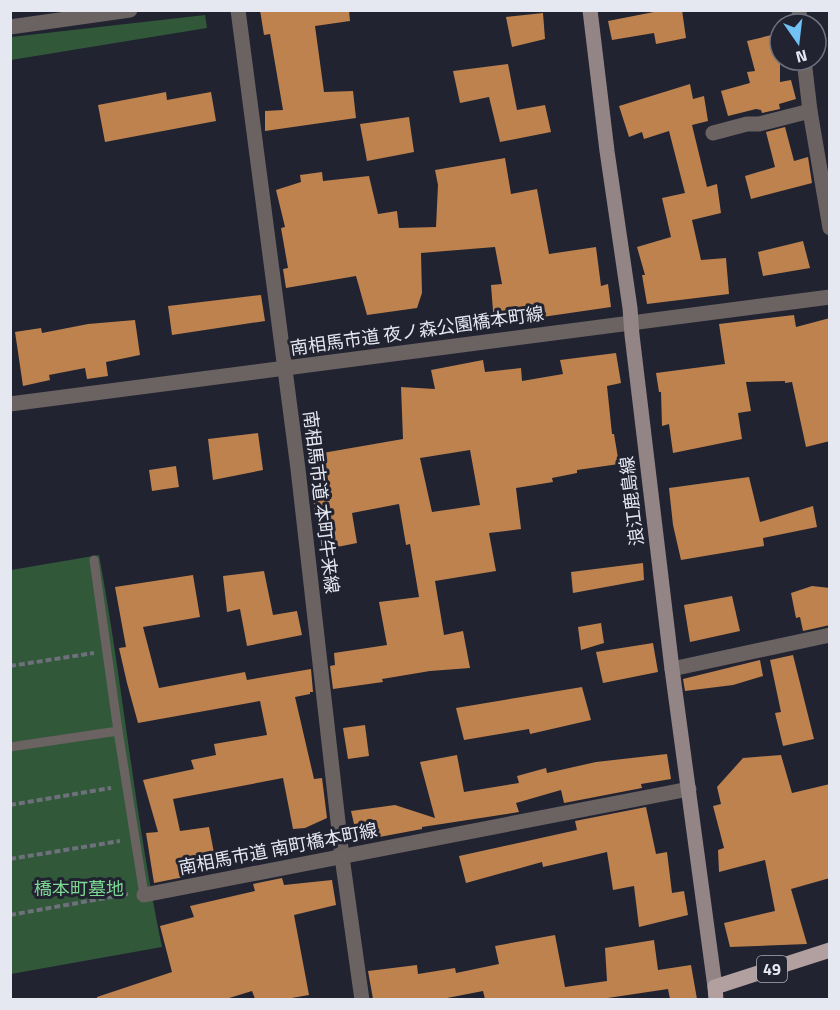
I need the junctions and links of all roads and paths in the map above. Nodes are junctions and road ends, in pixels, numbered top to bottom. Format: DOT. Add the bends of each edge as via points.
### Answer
graph roads {
  1 [pos="130,10"];
  2 [pos="238,10"];
  3 [pos="590,10"];
  4 [pos="10,27"];
  5 [pos="805,72"];
  6 [pos="810,111"];
  7 [pos="713,133"];
  8 [pos="830,228"];
  9 [pos="830,297"];
  10 [pos="631,322"];
  11 [pos="285,369"];
  12 [pos="10,404"];
  13 [pos="94,560"];
  14 [pos="830,634"];
  15 [pos="107,651"];
  16 [pos="10,666"];
  17 [pos="672,669"];
  18 [pos="118,731"];
  19 [pos="10,747"];
  20 [pos="127,786"];
  21 [pos="689,789"];
  22 [pos="10,805"];
  23 [pos="135,839"];
  24 [pos="342,857"];
  25 [pos="10,859"];
  26 [pos="144,893"];
  27 [pos="10,915"];
  28 [pos="830,950"];
  29 [pos="716,993"];
  30 [pos="362,999"];
  1 -- 4 [label="street"];
  2 -- 11 [label="street, 南相馬市道 本町牛来線"];
  3 -- 10 [label="main road, 浪江鹿島線"];
  5 -- 6 [label="street"];
  6 -- 7 [label="street"];
  6 -- 8 [label="street"];
  9 -- 10 [label="street, 南相馬市道 夜ノ森公園橋本町線"];
  10 -- 11 [label="street, 南相馬市道 夜ノ森公園橋本町線"];
  10 -- 17 [label="main road, 浪江鹿島線"];
  11 -- 12 [label="street, 南相馬市道 夜ノ森公園橋本町線"];
  11 -- 24 [label="street, 南相馬市道 本町牛来線"];
  13 -- 15 [label="lane"];
  14 -- 17 [label="street"];
  15 -- 16 [label="path"];
  15 -- 18 [label="lane"];
  17 -- 21 [label="main road, 浪江鹿島線"];
  18 -- 19 [label="lane"];
  18 -- 20 [label="lane"];
  20 -- 22 [label="path"];
  20 -- 23 [label="lane"];
  21 -- 24 [label="street, 南相馬市道 南町橋本町線"];
  21 -- 29 [label="main road, 浪江鹿島線"];
  23 -- 25 [label="path"];
  23 -- 26 [label="lane"];
  24 -- 26 [label="street, 南相馬市道 南町橋本町線"];
  24 -- 30 [label="street, 南相馬市道 本町牛来線"];
  26 -- 27 [label="path"];
  28 -- 29 [label="main road, 49"];
}
